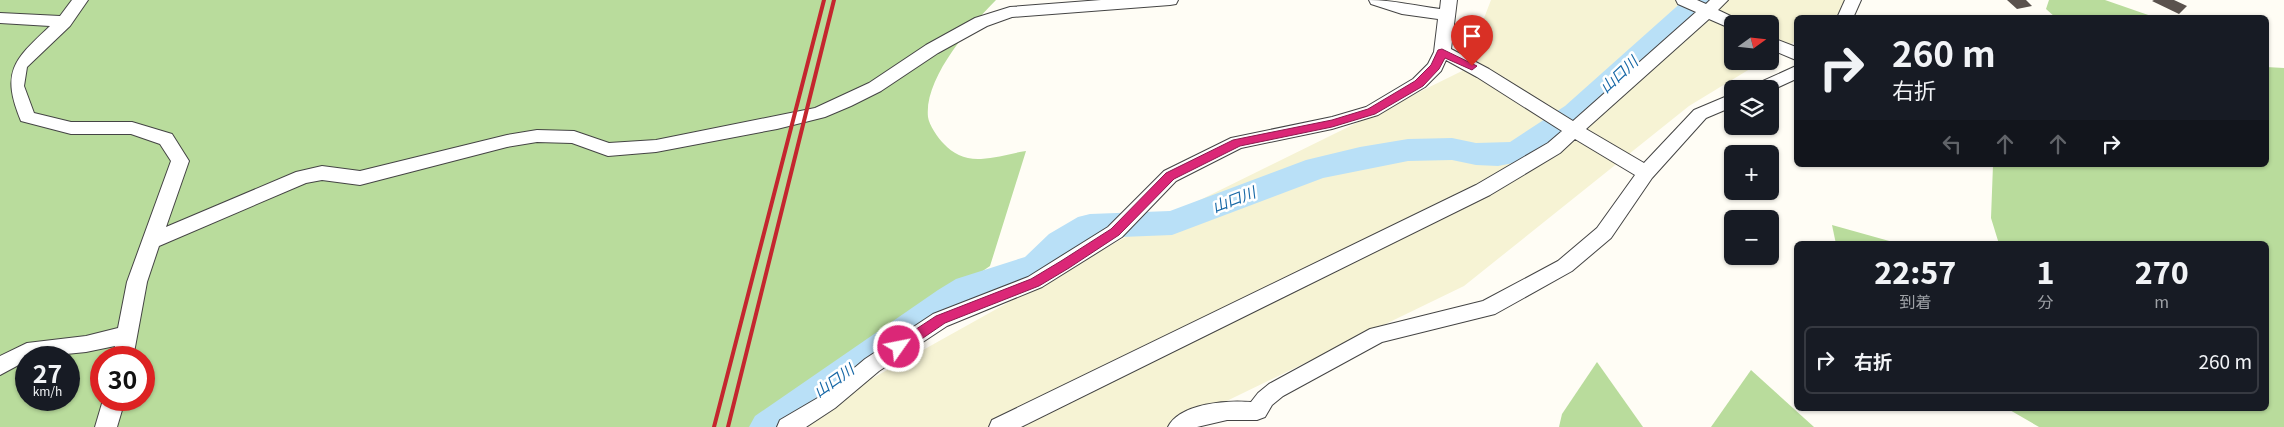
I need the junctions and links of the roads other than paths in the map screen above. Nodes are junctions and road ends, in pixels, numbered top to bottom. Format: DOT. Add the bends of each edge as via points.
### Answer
graph roads {
  1 [pos="80,0"];
  2 [pos="1170,0"];
  3 [pos="1377,0"];
  4 [pos="1684,0"];
  5 [pos="1720,0"];
  6 [pos="1853,0"];
  7 [pos="1040,4"];
  8 [pos="1448,8"];
  9 [pos="1707,12"];
  10 [pos="1846,15"];
  11 [pos="0,18"];
  12 [pos="1724,20"];
  13 [pos="64,22"];
  14 [pos="1779,46"];
  15 [pos="1442,52"];
  16 [pos="1794,53"];
  17 [pos="1794,73"];
  18 [pos="1779,80"];
  19 [pos="1724,104"];
  20 [pos="1574,130"];
  21 [pos="1646,173"];
  22 [pos="152,241"];
  23 [pos="126,335"];
  24 [pos="125,346"];
  25 [pos="0,366"];
  26 [pos="111,411"];
  27 [pos="1260,419"];
  28 [pos="106,427"];
  29 [pos="788,427"];
  30 [pos="1000,427"];
  31 [pos="1179,427"];
  1 -- 13 [label="street"];
  2 -- 7 [label="street"];
  3 -- 8 [label="street" via="1402,9"];
  4 -- 9 [label="street"];
  5 -- 9 [label="street"];
  6 -- 10 [label="street"];
  7 -- 22 [label="street" via="981,22 932,49 875,87 819,113 656,146 608,150 574,137 537,136 360,178 316,174 302,177"];
  8 -- 15 [label="street"];
  9 -- 12 [label="street"];
  9 -- 20 [label="street"];
  11 -- 13 [label="street"];
  13 -- 22 [label="street" via="19,65 15,86 27,116 71,128 132,128 166,139 180,161"];
  14 -- 16 [label="street"];
  15 -- 20 [label="street" via="1459,59"];
  15 -- 29 [label="street" via="1435,67 1419,84 1372,111 1237,143 1170,176 1121,225 1035,282 940,320 872,365 828,402"];
  17 -- 18 [label="street"];
  19 -- 21 [label="street" via="1700,114"];
  20 -- 21 [label="street"];
  20 -- 30 [label="street" via="1554,148 1483,190"];
  21 -- 27 [label="street" via="1604,233 1565,266 1488,308 1376,335 1276,390 1265,399"];
  22 -- 23 [label="street" via="137,282"];
  23 -- 24 [label="street"];
  23 -- 25 [label="street" via="86,344 27,351"];
  26 -- 28 [label="street"];
  27 -- 31 [label="street" via="1236,409 1206,414"];
}
